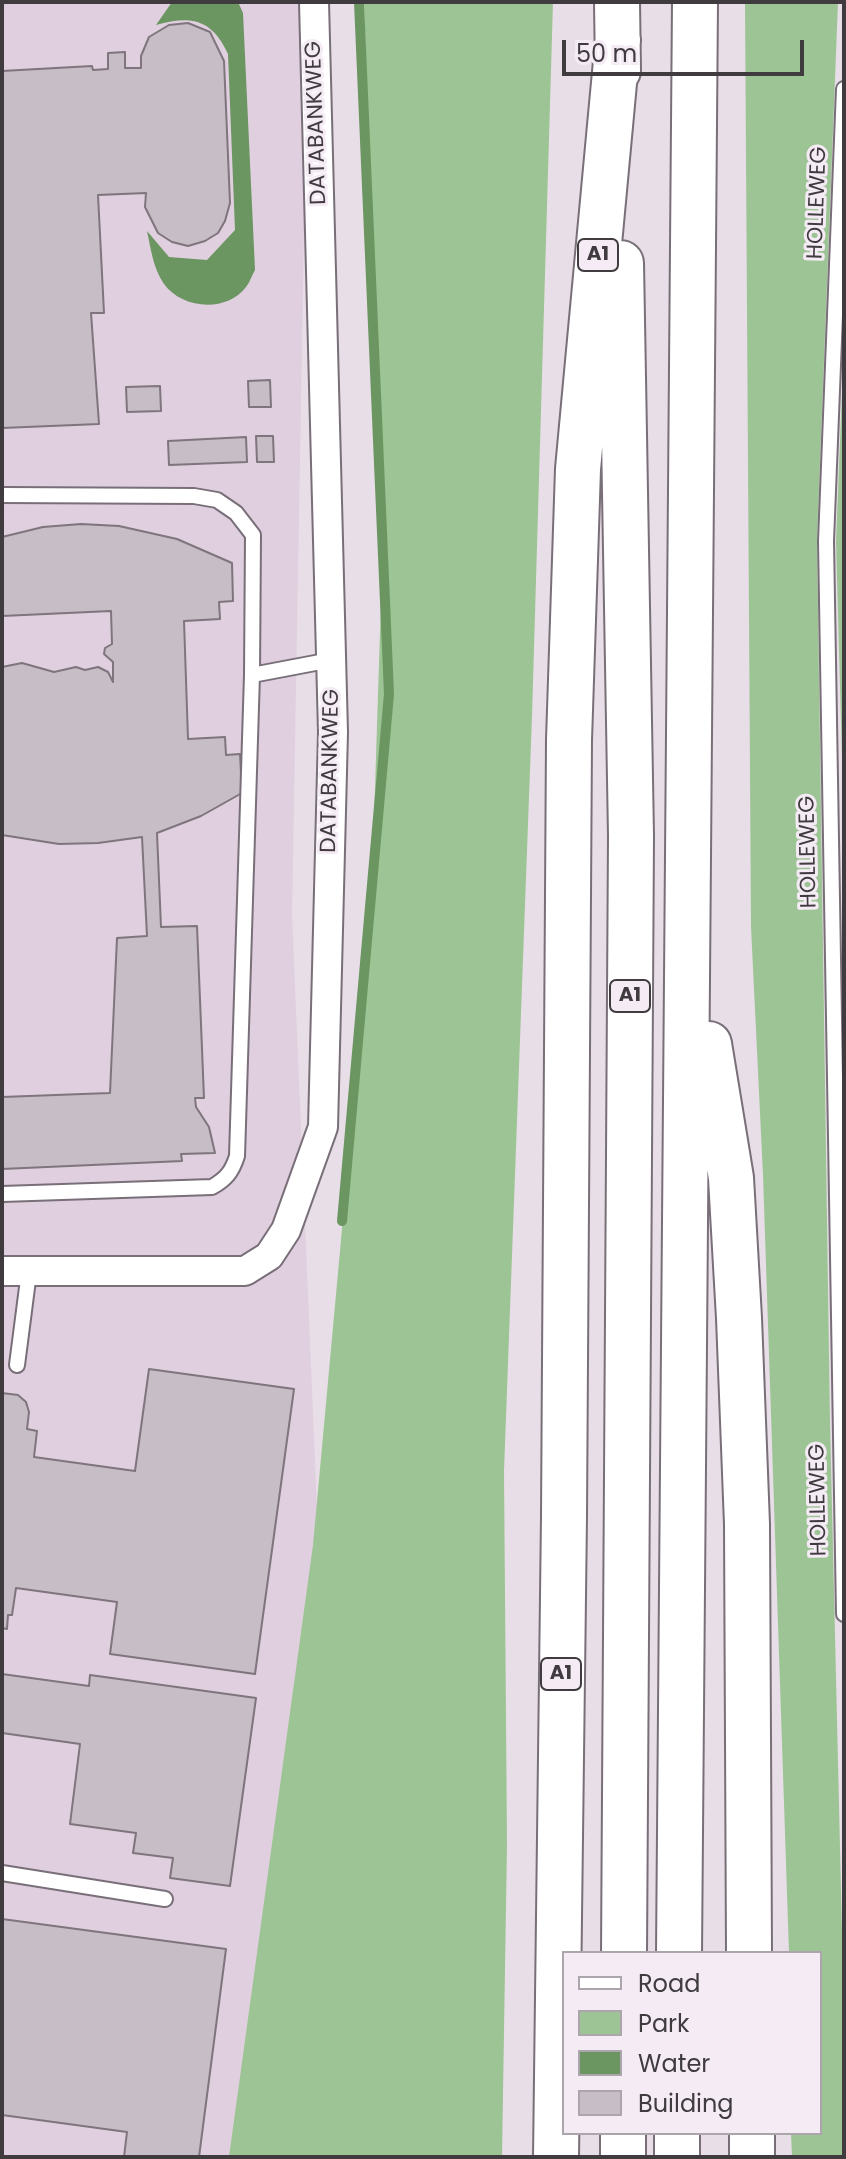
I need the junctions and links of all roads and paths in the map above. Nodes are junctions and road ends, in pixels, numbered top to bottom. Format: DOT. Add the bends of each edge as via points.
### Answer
graph roads {
  1 [pos="314,2"];
  2 [pos="695,2"];
  3 [pos="618,21"];
  4 [pos="844,89"];
  5 [pos="2,495"];
  6 [pos="331,660"];
  7 [pos="252,675"];
  8 [pos="689,927"];
  9 [pos="2,1194"];
  10 [pos="15,1272"];
  11 [pos="17,1365"];
  12 [pos="844,1614"];
  13 [pos="2,1873"];
  14 [pos="165,1899"];
  15 [pos="624,1951"];
  16 [pos="679,1951"];
  17 [pos="749,1951"];
  18 [pos="623,2135"];
  19 [pos="677,2135"];
  20 [pos="752,2135"];
  21 [pos="556,2157"];
  22 [pos="623,2157"];
  23 [pos="677,2157"];
  24 [pos="752,2157"];
  1 -- 6 [label="street, DATABANKWEG"];
  2 -- 8 [label="highway"];
  3 -- 15 [label="highway, A1" via="631,836"];
  3 -- 21 [label="highway, A1" via="578,469 569,740"];
  4 -- 12 [label="lane, HOLLEWEG" via="826,541"];
  5 -- 7 [label="lane" via="194,496 217,500 236,513 253,535"];
  6 -- 7 [label="lane"];
  6 -- 10 [label="street, DATABANKWEG" via="323,1127 286,1230 269,1256 245,1271"];
  7 -- 9 [label="lane" via="237,1156 232,1171 212,1187"];
  8 -- 16 [label="highway"];
  8 -- 17 [label="highway" via="732,1194 747,1524"];
  10 -- 11 [label="lane"];
  13 -- 14 [label="lane"];
  18 -- 22 [label="highway"];
  19 -- 23 [label="highway"];
  20 -- 24 [label="highway"];
}
